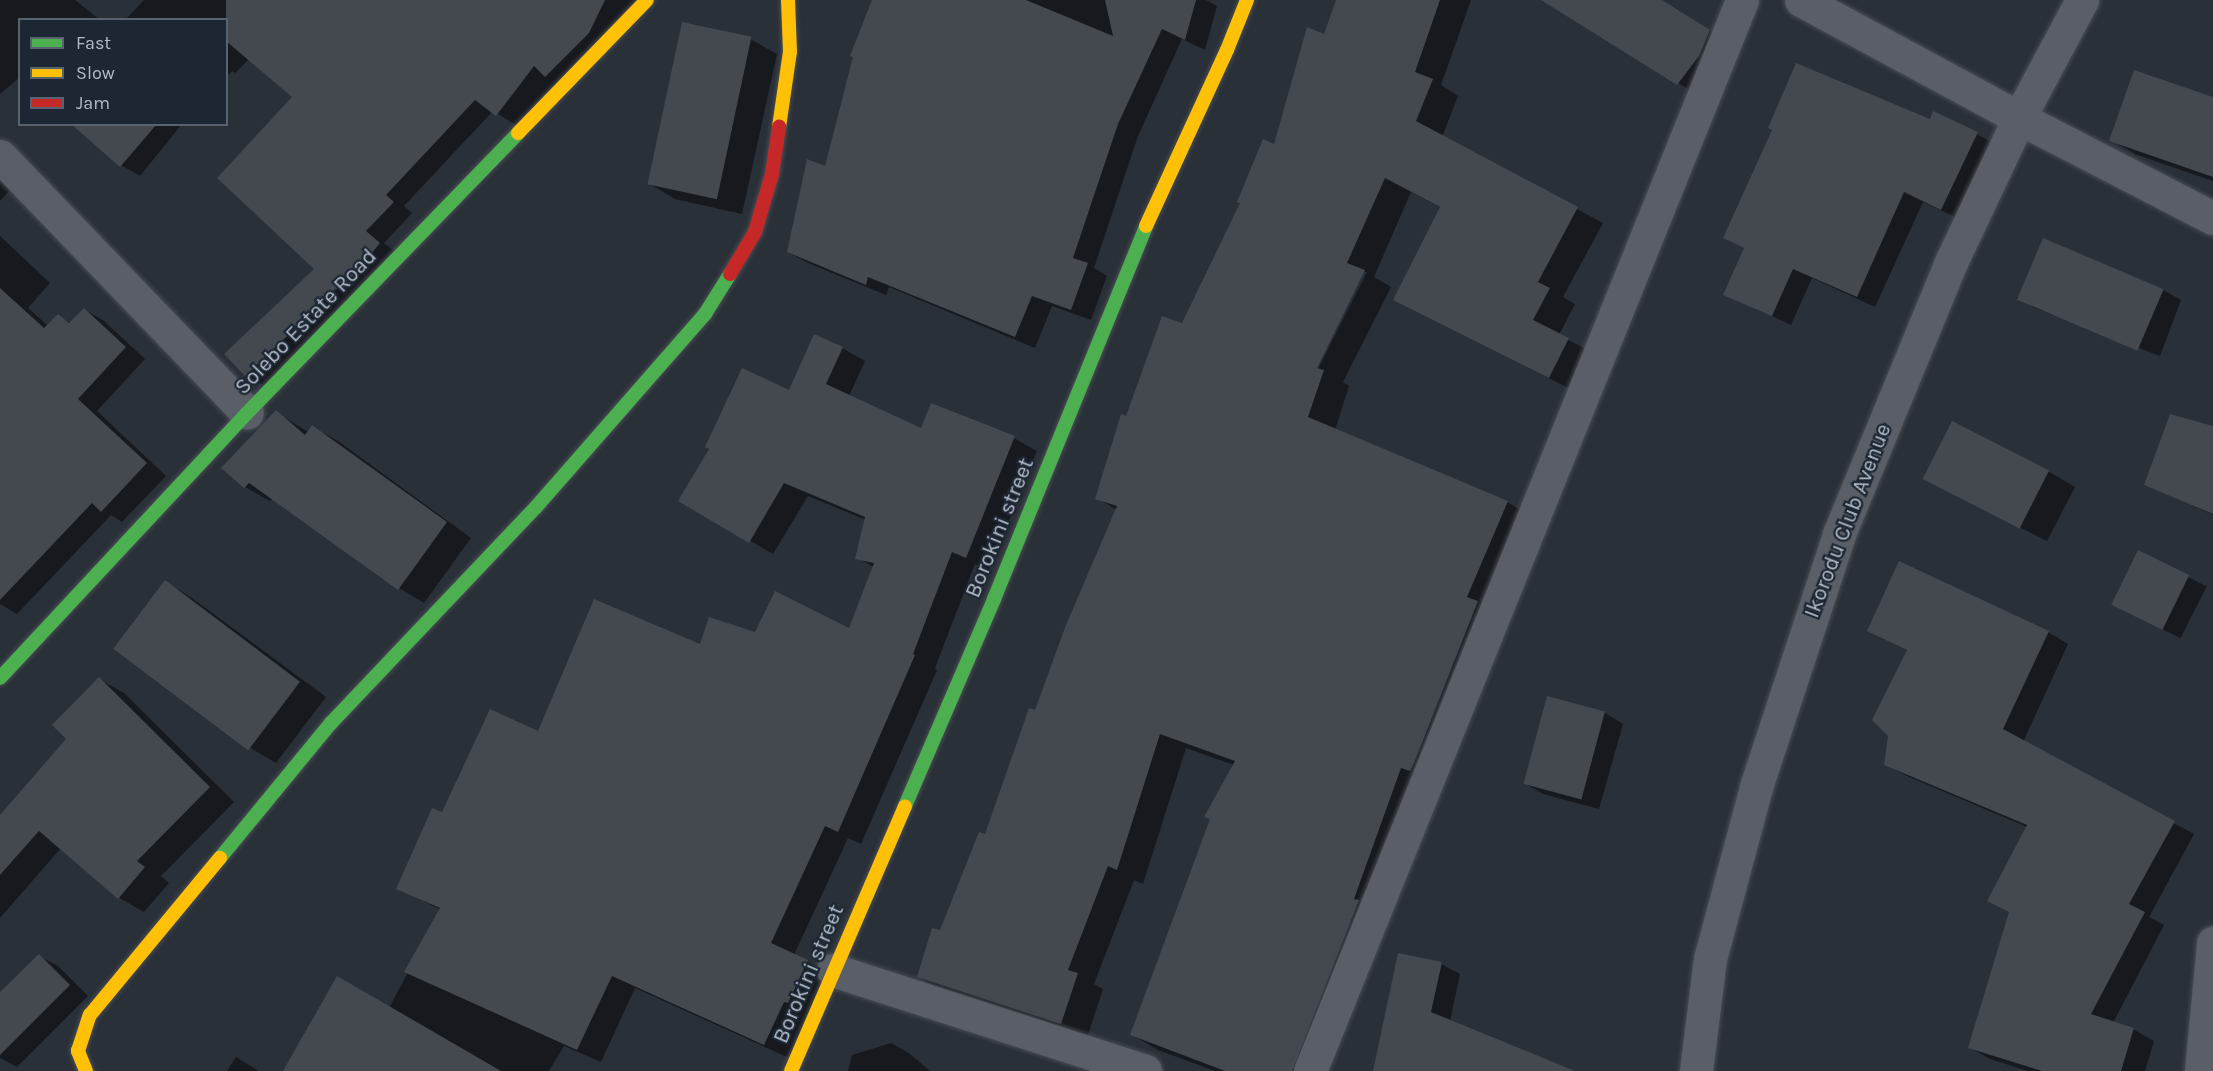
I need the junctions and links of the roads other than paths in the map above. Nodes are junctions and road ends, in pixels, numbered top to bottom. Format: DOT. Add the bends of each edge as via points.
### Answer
graph roads {
  1 [pos="647,0"];
  2 [pos="788,0"];
  3 [pos="1247,0"];
  4 [pos="1742,0"];
  5 [pos="1801,0"];
  6 [pos="2082,0"];
  7 [pos="2019,118"];
  8 [pos="0,156"];
  9 [pos="2213,218"];
  10 [pos="247,413"];
  11 [pos="0,678"];
  12 [pos="2213,943"];
  13 [pos="833,970"];
  14 [pos="87,1071"];
  15 [pos="791,1071"];
  16 [pos="1145,1071"];
  17 [pos="1310,1071"];
  18 [pos="1696,1071"];
  19 [pos="2201,1071"];
  1 -- 10 [label="street, Solebo Estate Road"];
  2 -- 14 [label="street" via="790,52 772,174 754,232 705,314 536,507 331,723 90,1015 78,1051"];
  3 -- 13 [label="street, Borokini street" via="1144,231 994,599"];
  4 -- 17 [label="street"];
  5 -- 7 [label="street"];
  6 -- 7 [label="street, Ikorodu Club Avenue"];
  7 -- 9 [label="street"];
  7 -- 18 [label="street, Ikorodu Club Avenue" via="1952,260 1839,534 1757,784 1710,959"];
  8 -- 10 [label="street"];
  10 -- 11 [label="street, Solebo Estate Road"];
  12 -- 19 [label="street"];
  13 -- 15 [label="street, Borokini street"];
  13 -- 16 [label="street"];
}
